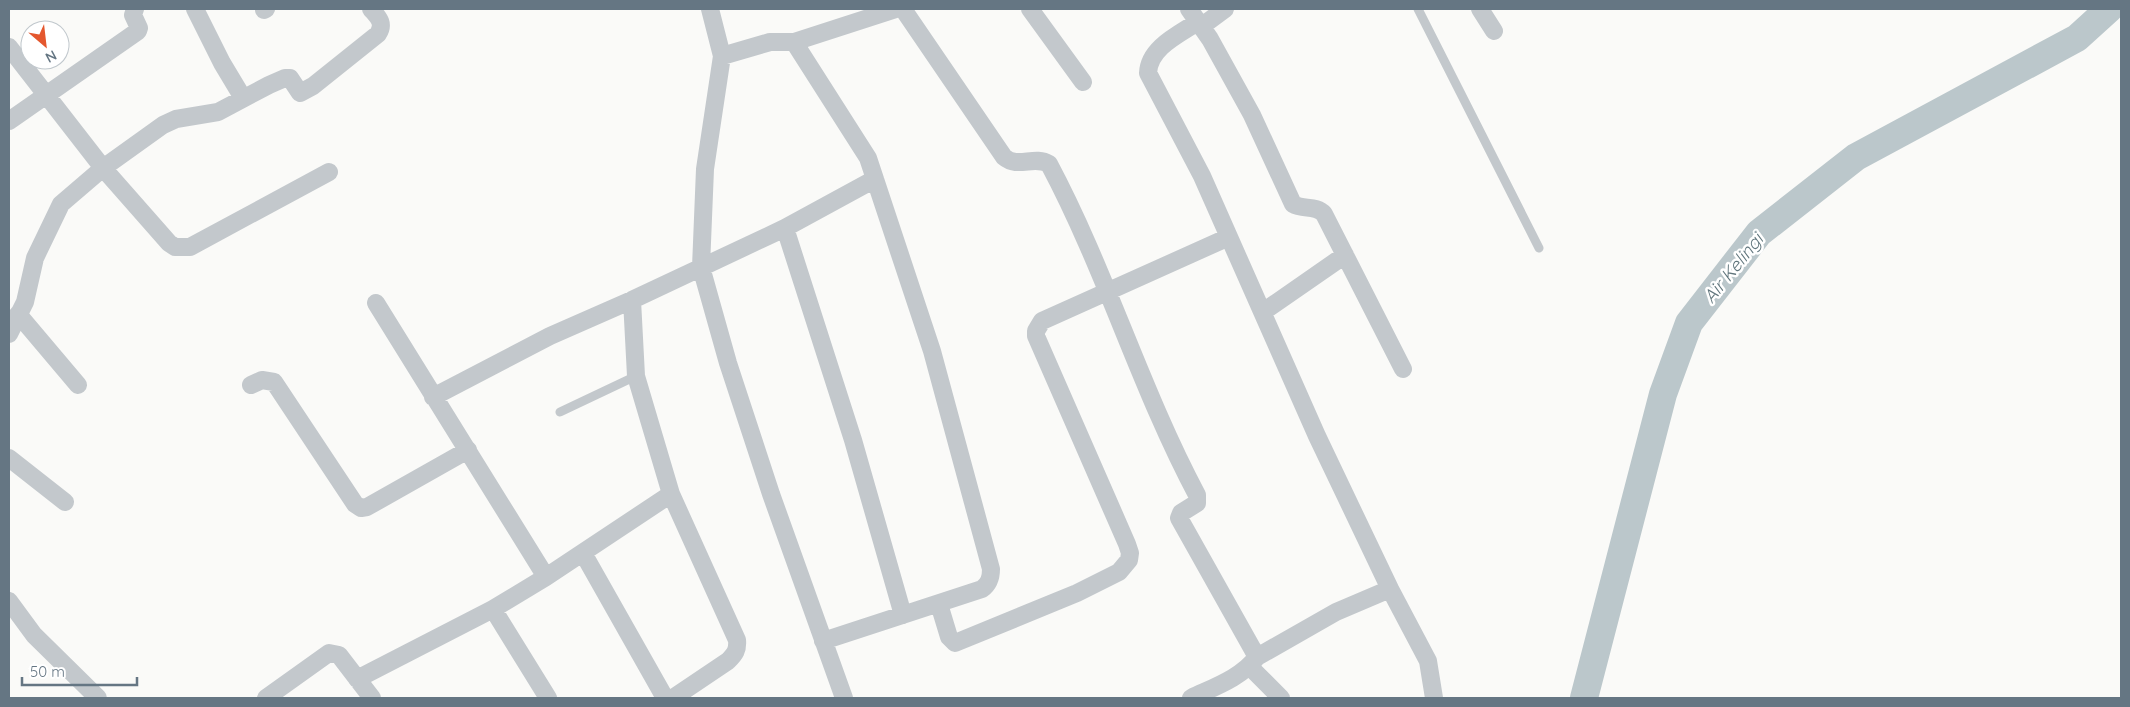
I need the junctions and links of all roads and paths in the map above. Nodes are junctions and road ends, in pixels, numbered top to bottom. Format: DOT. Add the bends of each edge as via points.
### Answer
graph roads {
  1 [pos="135,9"];
  2 [pos="195,9"];
  3 [pos="370,9"];
  4 [pos="710,9"];
  5 [pos="896,9"];
  6 [pos="903,9"];
  7 [pos="1030,9"];
  8 [pos="1226,9"];
  9 [pos="1418,9"];
  10 [pos="1480,9"];
  11 [pos="1197,18"];
  12 [pos="1494,31"];
  13 [pos="794,42"];
  14 [pos="9,47"];
  15 [pos="722,56"];
  16 [pos="1083,82"];
  17 [pos="45,95"];
  18 [pos="243,98"];
  19 [pos="9,121"];
  20 [pos="104,168"];
  21 [pos="329,172"];
  22 [pos="874,180"];
  23 [pos="785,228"];
  24 [pos="1229,237"];
  25 [pos="1539,248"];
  26 [pos="1345,255"];
  27 [pos="701,267"];
  28 [pos="1108,290"];
  29 [pos="632,300"];
  30 [pos="376,303"];
  31 [pos="1263,312"];
  32 [pos="18,314"];
  33 [pos="9,334"];
  34 [pos="1404,369"];
  35 [pos="636,376"];
  36 [pos="78,385"];
  37 [pos="251,385"];
  38 [pos="433,397"];
  39 [pos="560,412"];
  40 [pos="468,450"];
  41 [pos="9,458"];
  42 [pos="671,494"];
  43 [pos="65,502"];
  44 [pos="583,553"];
  45 [pos="546,577"];
  46 [pos="1390,589"];
  47 [pos="9,601"];
  48 [pos="939,604"];
  49 [pos="493,609"];
  50 [pos="903,615"];
  51 [pos="823,641"];
  52 [pos="1254,662"];
  53 [pos="357,679"];
  54 [pos="98,698"];
  55 [pos="266,698"];
  56 [pos="372,698"];
  57 [pos="548,698"];
  58 [pos="665,698"];
  59 [pos="673,698"];
  60 [pos="844,698"];
  61 [pos="1191,698"];
  62 [pos="1281,698"];
  63 [pos="1434,698"];
  1 -- 17 [label="street" via="133,15 138,31"];
  2 -- 18 [label="street"];
  3 -- 18 [label="street" via="381,22 378,34 313,86 300,93 290,78 285,78"];
  4 -- 15 [label="street"];
  5 -- 13 [label="street"];
  6 -- 28 [label="street" via="1004,157 1014,164 1042,161 1049,164"];
  7 -- 16 [label="street"];
  8 -- 11 [label="street"];
  9 -- 25 [label="lane"];
  10 -- 12 [label="street"];
  11 -- 24 [label="street" via="1157,50 1151,58 1148,73 1202,176"];
  11 -- 26 [label="street" via="1252,115 1293,204 1321,210"];
  13 -- 15 [label="street" via="770,42"];
  13 -- 22 [label="street" via="868,158"];
  14 -- 17 [label="street"];
  15 -- 27 [label="street" via="705,168"];
  17 -- 19 [label="street"];
  17 -- 20 [label="street"];
  18 -- 20 [label="street" via="218,112 176,119 164,125"];
  20 -- 21 [label="street" via="175,248 190,247"];
  20 -- 32 [label="street" via="61,204 35,258 25,302"];
  22 -- 23 [label="street"];
  22 -- 48 [label="street" via="932,351 991,569 986,586"];
  23 -- 27 [label="street"];
  23 -- 50 [label="street" via="853,440"];
  24 -- 28 [label="street"];
  24 -- 31 [label="street"];
  26 -- 31 [label="street"];
  26 -- 34 [label="street"];
  27 -- 29 [label="street"];
  27 -- 51 [label="street" via="728,363"];
  28 -- 48 [label="street" via="1042,320 1036,336 1127,544 1129,560 1119,572 1077,593 955,643 949,637"];
  28 -- 52 [label="street" via="1172,448 1198,498 1197,503 1181,513 1179,518"];
  29 -- 35 [label="street"];
  29 -- 38 [label="street" via="550,336"];
  30 -- 38 [label="street"];
  31 -- 46 [label="street" via="1317,436"];
  32 -- 33 [label="street"];
  32 -- 36 [label="street"];
  35 -- 39 [label="lane"];
  35 -- 42 [label="street"];
  37 -- 40 [label="street" via="262,380 274,382 354,504 361,508"];
  38 -- 40 [label="street"];
  40 -- 45 [label="street"];
  41 -- 43 [label="street"];
  42 -- 44 [label="street"];
  42 -- 59 [label="street" via="738,647 728,661"];
  44 -- 45 [label="street"];
  44 -- 58 [label="street"];
  45 -- 49 [label="street"];
  46 -- 52 [label="street" via="1336,612"];
  46 -- 63 [label="street" via="1428,661"];
  47 -- 54 [label="street" via="34,635"];
  48 -- 50 [label="street"];
  49 -- 53 [label="street"];
  49 -- 57 [label="street"];
  50 -- 51 [label="street"];
  51 -- 60 [label="street"];
  52 -- 61 [label="street" via="1232,678"];
  52 -- 62 [label="street"];
  53 -- 55 [label="street" via="339,655 329,653"];
  53 -- 56 [label="street"];
}
